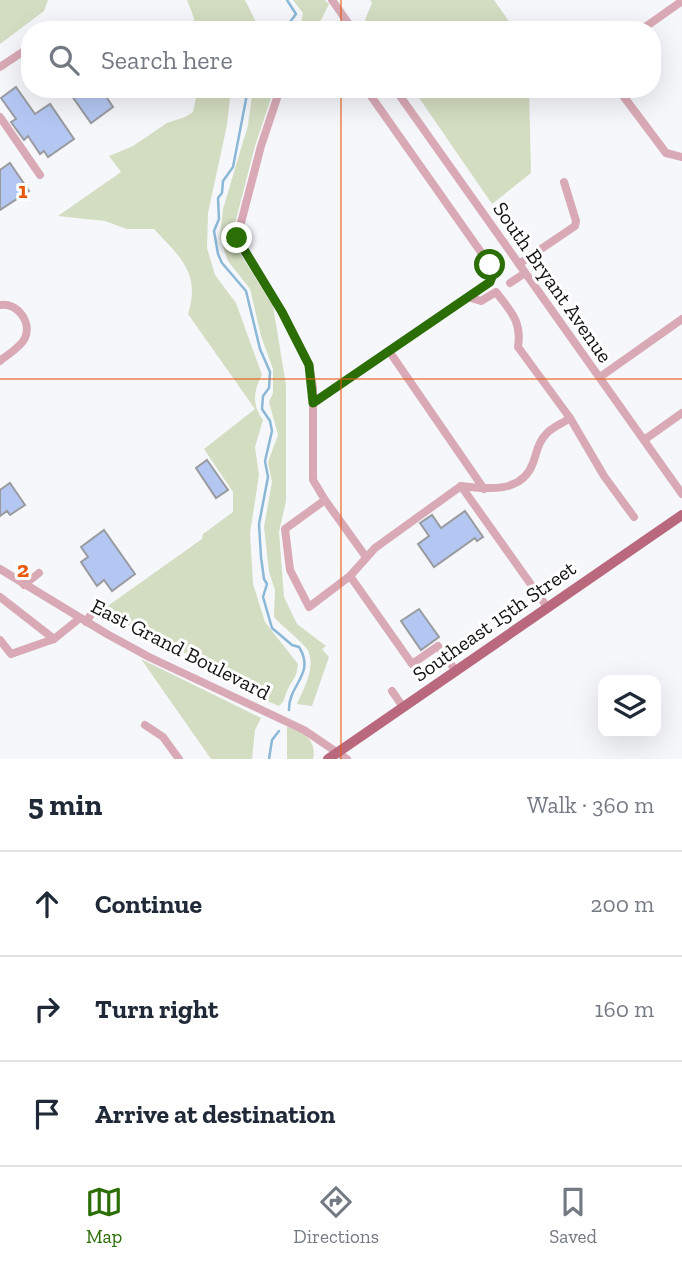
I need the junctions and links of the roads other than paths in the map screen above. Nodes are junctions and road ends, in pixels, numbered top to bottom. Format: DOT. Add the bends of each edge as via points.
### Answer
graph roads {
  1 [pos="332,0"];
  2 [pos="682,1"];
  3 [pos="347,21"];
  4 [pos="654,21"];
  5 [pos="21,53"];
  6 [pos="0,67"];
  7 [pos="278,98"];
  8 [pos="372,98"];
  9 [pos="402,98"];
  10 [pos="625,98"];
  11 [pos="0,117"];
  12 [pos="682,157"];
  13 [pos="40,175"];
  14 [pos="564,182"];
  15 [pos="519,264"];
  16 [pos="525,273"];
  17 [pos="510,283"];
  18 [pos="468,297"];
  19 [pos="0,304"];
  20 [pos="682,319"];
  21 [pos="389,351"];
  22 [pos="0,361"];
  23 [pos="600,377"];
  24 [pos="313,403"];
  25 [pos="682,413"];
  26 [pos="570,418"];
  27 [pos="644,440"];
  28 [pos="461,485"];
  29 [pos="484,489"];
  30 [pos="682,494"];
  31 [pos="325,500"];
  32 [pos="682,515"];
  33 [pos="634,517"];
  34 [pos="366,557"];
  35 [pos="0,569"];
  36 [pos="39,573"];
  37 [pos="350,576"];
  38 [pos="24,585"];
  39 [pos="0,597"];
  40 [pos="96,607"];
  41 [pos="547,607"];
  42 [pos="83,620"];
  43 [pos="54,639"];
  44 [pos="0,640"];
  45 [pos="456,670"];
  46 [pos="392,691"];
  47 [pos="403,706"];
  48 [pos="145,725"];
  49 [pos="337,752"];
  50 [pos="179,759"];
  51 [pos="328,759"];
  52 [pos="347,759"];
  1 -- 3 [label="street"];
  2 -- 4 [label="street"];
  5 -- 6 [label="street"];
  7 -- 24 [label="street" via="237,238 309,365"];
  8 -- 18 [label="street" via="490,265 490,282"];
  9 -- 15 [label="street, South Bryant Avenue"];
  10 -- 12 [label="street" via="666,153"];
  11 -- 13 [label="street"];
  14 -- 15 [label="street" via="575,226"];
  15 -- 16 [label="street, South Bryant Avenue"];
  16 -- 17 [label="street"];
  16 -- 23 [label="street, South Bryant Avenue"];
  18 -- 21 [label="street"];
  18 -- 26 [label="street" via="481,301 496,292 517,322 518,347"];
  19 -- 22 [label="street" via="19,310 27,325 25,340"];
  20 -- 23 [label="street"];
  21 -- 24 [label="street"];
  21 -- 29 [label="street"];
  23 -- 27 [label="street, South Bryant Avenue"];
  24 -- 31 [label="street" via="313,480"];
  25 -- 27 [label="street"];
  26 -- 29 [label="street" via="547,433 525,477 509,486"];
  26 -- 33 [label="street"];
  27 -- 30 [label="street, South Bryant Avenue"];
  28 -- 29 [label="street"];
  28 -- 34 [label="street"];
  28 -- 41 [label="street"];
  31 -- 34 [label="street"];
  31 -- 37 [label="street" via="285,529 290,570 309,607"];
  32 -- 41 [label="main road, Southeast 15th Street"];
  34 -- 37 [label="street"];
  35 -- 38 [label="street, East Grand Boulevard"];
  36 -- 38 [label="street"];
  37 -- 45 [label="street" via="411,664 438,646"];
  38 -- 42 [label="street, East Grand Boulevard"];
  39 -- 43 [label="street"];
  40 -- 42 [label="street"];
  41 -- 45 [label="main road, Southeast 15th Street"];
  42 -- 43 [label="street"];
  42 -- 49 [label="street, East Grand Boulevard" via="149,657 304,730"];
  43 -- 44 [label="street" via="11,654"];
  45 -- 47 [label="main road, Southeast 15th Street"];
  46 -- 47 [label="street"];
  47 -- 49 [label="main road, Southeast 15th Street"];
  48 -- 50 [label="street" via="163,737"];
  49 -- 51 [label="main road, Southeast 15th Street"];
  49 -- 52 [label="street, East Grand Boulevard"];
}
